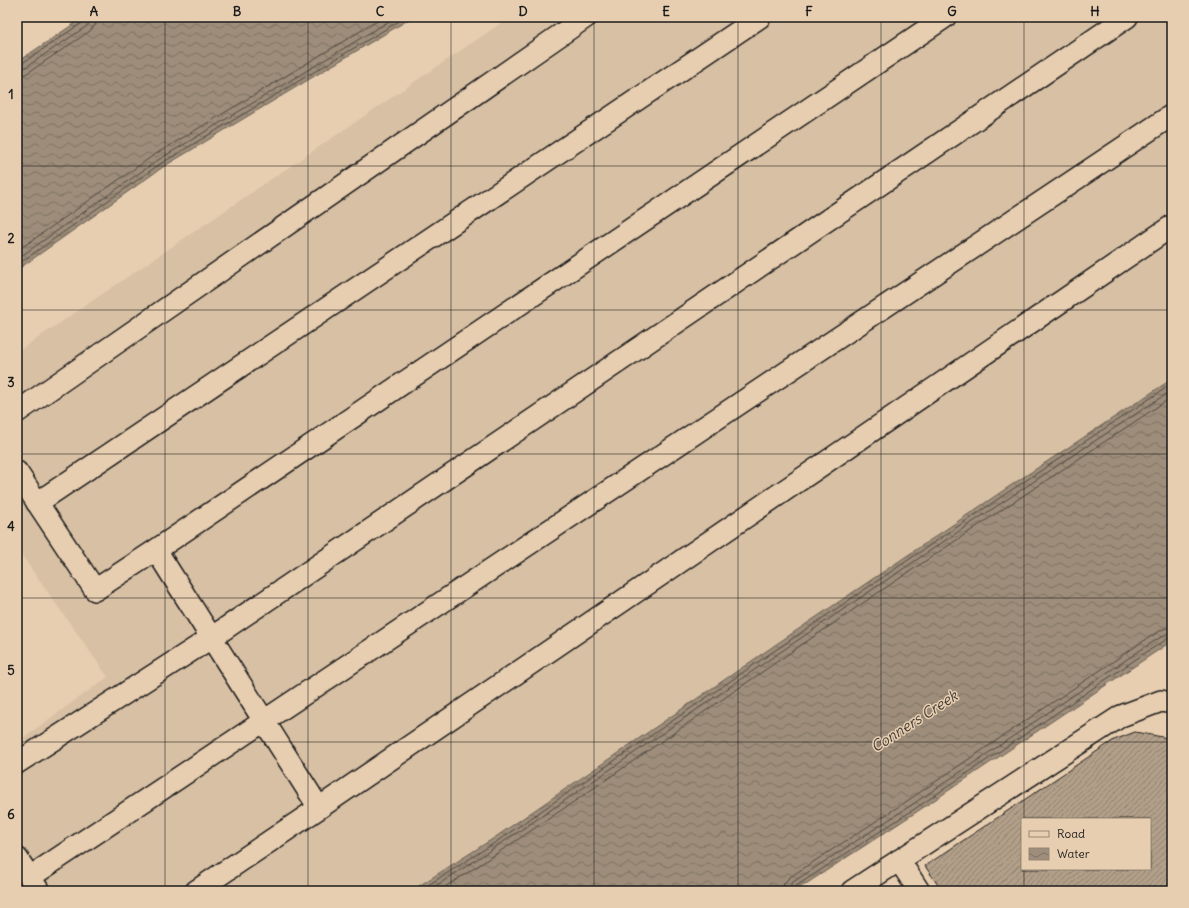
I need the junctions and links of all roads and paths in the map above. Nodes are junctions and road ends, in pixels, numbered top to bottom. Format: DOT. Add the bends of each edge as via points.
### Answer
graph roads {
  1 [pos="586,17"];
  2 [pos="760,17"];
  3 [pos="945,17"];
  4 [pos="1127,17"];
  5 [pos="1172,115"];
  6 [pos="1172,226"];
  7 [pos="17,412"];
  8 [pos="17,472"];
  9 [pos="37,503"];
  10 [pos="156,550"];
  11 [pos="211,638"];
  12 [pos="1172,703"];
  13 [pos="263,720"];
  14 [pos="17,763"];
  15 [pos="319,808"];
  16 [pos="17,858"];
  17 [pos="899,860"];
  18 [pos="34,884"];
  19 [pos="196,891"];
  20 [pos="852,891"];
  21 [pos="919,891"];
  1 -- 7 [label="lane"];
  2 -- 9 [label="lane"];
  3 -- 10 [label="lane"];
  4 -- 11 [label="lane"];
  5 -- 13 [label="lane"];
  6 -- 15 [label="lane"];
  8 -- 9 [label="lane"];
  9 -- 10 [label="lane" via="95,590"];
  10 -- 11 [label="lane"];
  11 -- 13 [label="lane"];
  11 -- 14 [label="lane"];
  12 -- 17 [label="lane" via="1160,701 1120,716"];
  13 -- 15 [label="lane"];
  13 -- 18 [label="lane"];
  15 -- 19 [label="lane"];
  16 -- 18 [label="lane"];
  17 -- 20 [label="lane"];
  17 -- 21 [label="lane"];
}
